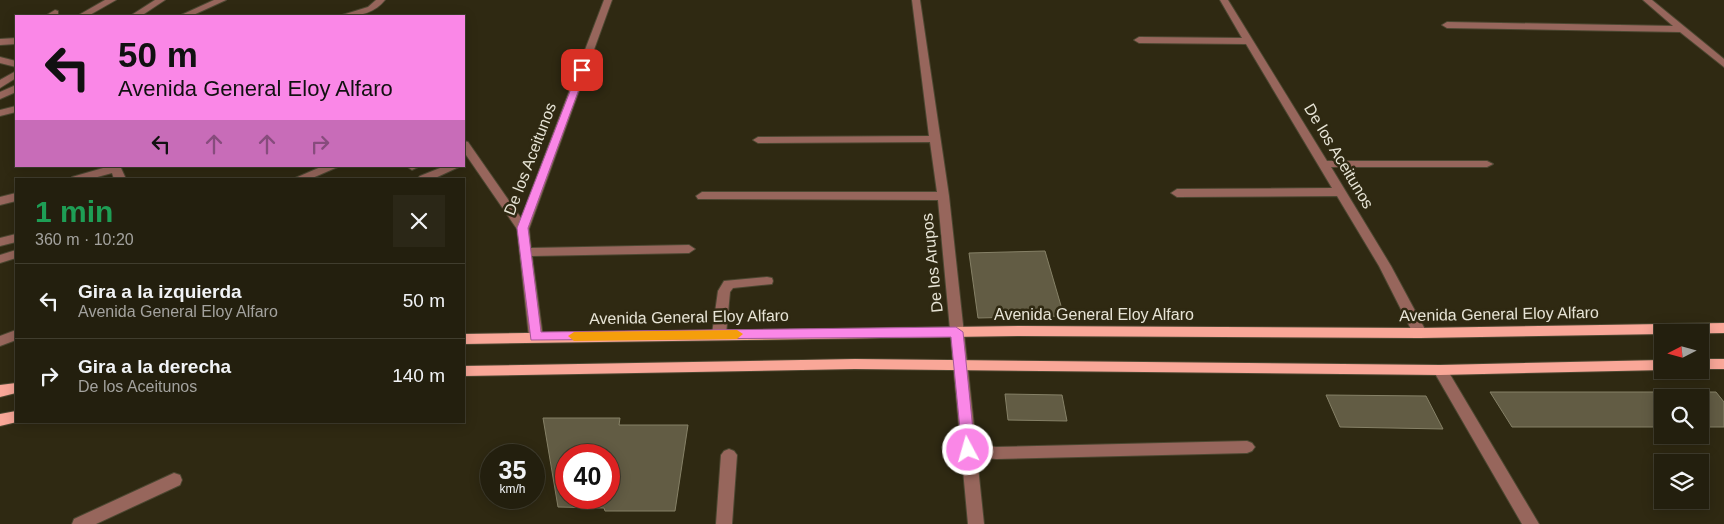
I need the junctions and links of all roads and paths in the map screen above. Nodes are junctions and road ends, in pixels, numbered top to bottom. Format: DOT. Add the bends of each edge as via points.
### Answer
graph roads {
  1 [pos="112,0"];
  2 [pos="161,0"];
  3 [pos="222,0"];
  4 [pos="381,0"];
  5 [pos="608,0"];
  6 [pos="916,0"];
  7 [pos="1224,0"];
  8 [pos="1647,0"];
  9 [pos="373,13"];
  10 [pos="84,15"];
  11 [pos="138,15"];
  12 [pos="186,15"];
  13 [pos="354,15"];
  14 [pos="1448,25"];
  15 [pos="1681,29"];
  16 [pos="14,40"];
  17 [pos="1139,40"];
  18 [pos="1248,41"];
  19 [pos="0,42"];
  20 [pos="1710,53"];
  21 [pos="1724,53"];
  22 [pos="0,60"];
  23 [pos="15,64"];
  24 [pos="1724,64"];
  25 [pos="15,75"];
  26 [pos="0,85"];
  27 [pos="15,88"];
  28 [pos="0,96"];
  29 [pos="15,109"];
  30 [pos="0,113"];
  31 [pos="935,139"];
  32 [pos="758,140"];
  33 [pos="465,148"];
  34 [pos="469,162"];
  35 [pos="1323,164"];
  36 [pos="1487,164"];
  37 [pos="332,167"];
  38 [pos="453,167"];
  39 [pos="80,178"];
  40 [pos="120,178"];
  41 [pos="301,178"];
  42 [pos="424,178"];
  43 [pos="1340,192"];
  44 [pos="1177,193"];
  45 [pos="702,196"];
  46 [pos="943,196"];
  47 [pos="15,197"];
  48 [pos="0,201"];
  49 [pos="522,228"];
  50 [pos="15,238"];
  51 [pos="0,242"];
  52 [pos="689,249"];
  53 [pos="525,252"];
  54 [pos="15,254"];
  55 [pos="0,259"];
  56 [pos="767,281"];
  57 [pos="1724,328"];
  58 [pos="956,332"];
  59 [pos="1420,333"];
  60 [pos="719,334"];
  61 [pos="15,335"];
  62 [pos="536,336"];
  63 [pos="465,338"];
  64 [pos="0,341"];
  65 [pos="960,364"];
  66 [pos="1709,364"];
  67 [pos="1724,364"];
  68 [pos="1654,365"];
  69 [pos="1440,370"];
  70 [pos="465,371"];
  71 [pos="15,388"];
  72 [pos="0,391"];
  73 [pos="15,417"];
  74 [pos="0,420"];
  75 [pos="1247,447"];
  76 [pos="968,450"];
  77 [pos="729,455"];
  78 [pos="174,480"];
  79 [pos="80,524"];
  80 [pos="724,524"];
  81 [pos="976,524"];
  82 [pos="1531,524"];
  1 -- 10 [label="street"];
  2 -- 11 [label="street"];
  3 -- 12 [label="street"];
  4 -- 9 [label="street"];
  5 -- 49 [label="street, De los Aceitunos"];
  6 -- 31 [label="street, De los Arupos"];
  7 -- 18 [label="street, De los Aceitunos"];
  8 -- 15 [label="street"];
  9 -- 13 [label="street"];
  14 -- 15 [label="street"];
  15 -- 20 [label="street"];
  16 -- 19 [label="street"];
  17 -- 18 [label="street"];
  18 -- 35 [label="street, De los Aceitunos"];
  20 -- 21 [label="street"];
  20 -- 24 [label="street"];
  22 -- 23 [label="street"];
  25 -- 26 [label="street"];
  27 -- 28 [label="street"];
  29 -- 30 [label="street"];
  31 -- 32 [label="street"];
  31 -- 46 [label="street, De los Arupos"];
  33 -- 34 [label="street"];
  34 -- 49 [label="street"];
  35 -- 36 [label="street"];
  35 -- 43 [label="street, De los Aceitunos"];
  37 -- 41 [label="street"];
  38 -- 42 [label="street"];
  39 -- 40 [label="street" via="113,169 117,170"];
  43 -- 44 [label="street"];
  43 -- 59 [label="street, De los Aceitunos" via="1385,266"];
  45 -- 46 [label="street"];
  46 -- 58 [label="street, De los Arupos"];
  47 -- 48 [label="street"];
  49 -- 53 [label="street, De los Aceitunos"];
  50 -- 51 [label="street"];
  52 -- 53 [label="street"];
  53 -- 62 [label="street, De los Aceitunos"];
  54 -- 55 [label="street"];
  56 -- 60 [label="street" via="729,284 724,291"];
  57 -- 59 [label="main road, Avenida General Eloy Alfaro"];
  58 -- 59 [label="main road, Avenida General Eloy Alfaro"];
  58 -- 60 [label="main road, Avenida General Eloy Alfaro"];
  58 -- 65 [label="street, De los Arupos"];
  60 -- 62 [label="main road, Avenida General Eloy Alfaro"];
  61 -- 64 [label="street"];
  62 -- 63 [label="main road, Avenida General Eloy Alfaro"];
  65 -- 69 [label="main road"];
  65 -- 70 [label="main road"];
  65 -- 76 [label="street, De los Arupos"];
  66 -- 67 [label="main road"];
  68 -- 69 [label="main road"];
  69 -- 82 [label="street"];
  71 -- 72 [label="main road"];
  73 -- 74 [label="main road"];
  75 -- 76 [label="street" via="996,453"];
  76 -- 81 [label="street, De los Arupos"];
  77 -- 80 [label="street"];
  78 -- 79 [label="street"];
}
